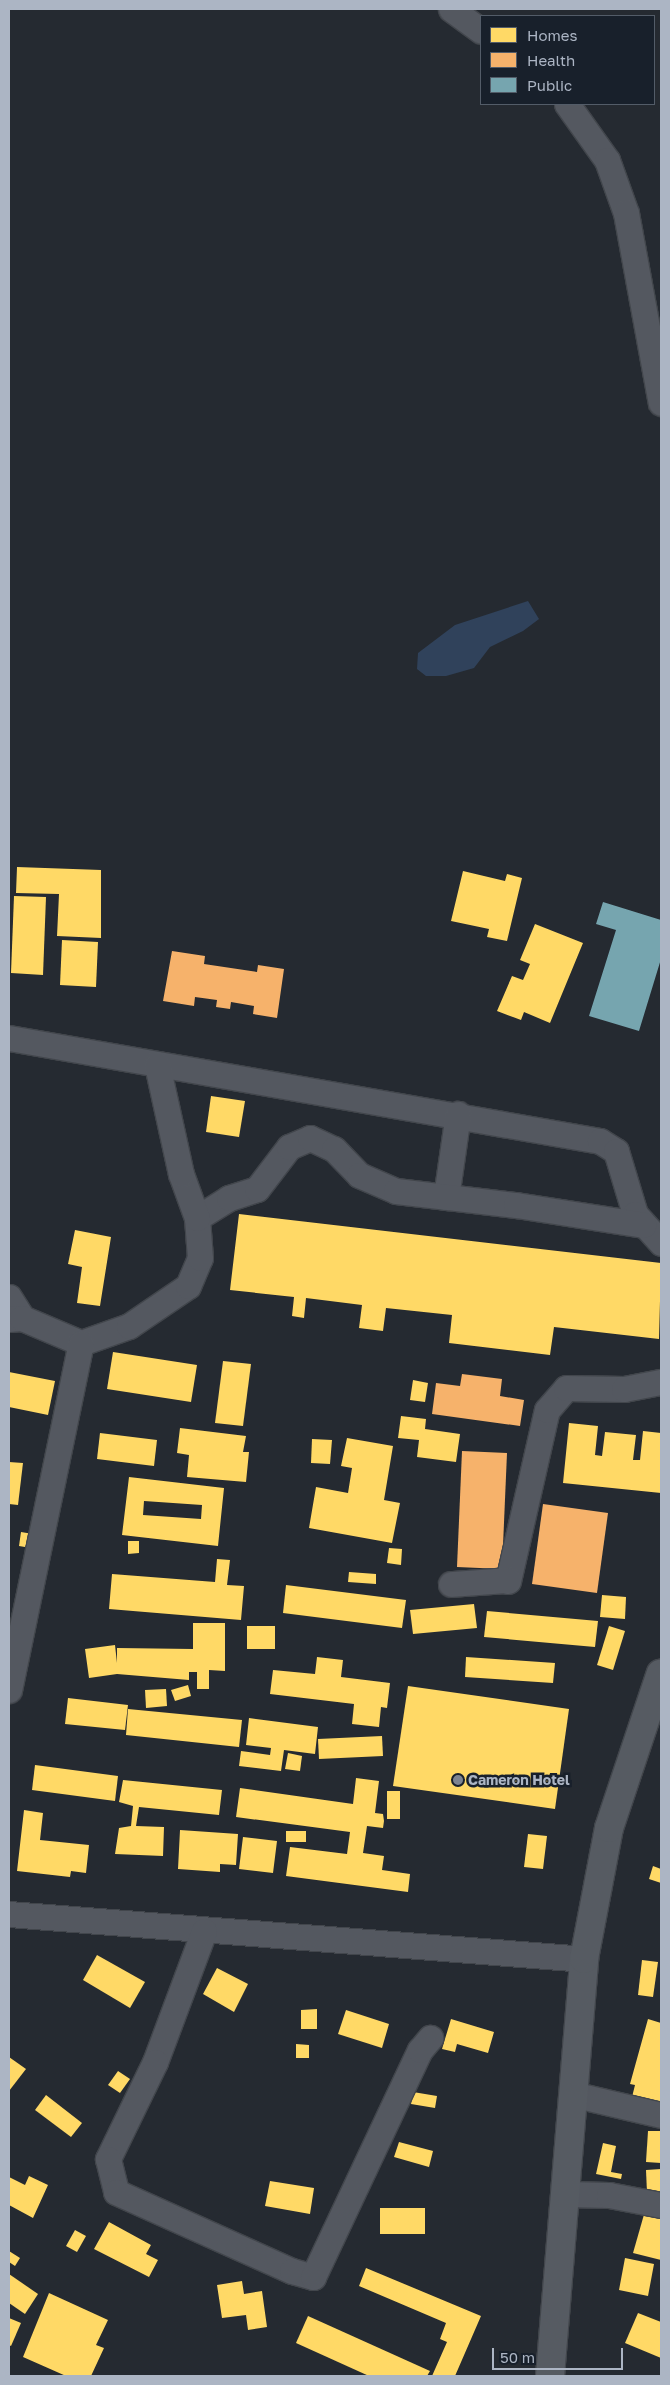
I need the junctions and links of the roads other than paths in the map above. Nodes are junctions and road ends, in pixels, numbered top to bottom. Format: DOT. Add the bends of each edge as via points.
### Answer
graph roads {
  1 [pos="451,9"];
  2 [pos="480,30"];
  3 [pos="567,105"];
  4 [pos="661,402"];
  5 [pos="9,1038"];
  6 [pos="156,1065"];
  7 [pos="458,1114"];
  8 [pos="446,1197"];
  9 [pos="198,1218"];
  10 [pos="643,1225"];
  11 [pos="661,1242"];
  12 [pos="9,1297"];
  13 [pos="15,1319"];
  14 [pos="81,1343"];
  15 [pos="661,1382"];
  16 [pos="451,1584"];
  17 [pos="661,1673"];
  18 [pos="9,1690"];
  19 [pos="9,1914"];
  20 [pos="204,1931"];
  21 [pos="584,1959"];
  22 [pos="430,2038"];
  23 [pos="572,2094"];
  24 [pos="661,2116"];
  25 [pos="566,2194"];
  26 [pos="661,2205"];
  27 [pos="550,2376"];
  1 -- 2 [label="street"];
  3 -- 4 [label="street" via="607,160 626,213"];
  5 -- 6 [label="street"];
  6 -- 7 [label="street"];
  6 -- 9 [label="street" via="181,1174"];
  7 -- 8 [label="street"];
  7 -- 10 [label="street" via="600,1141 611,1147 620,1159 628,1199"];
  8 -- 9 [label="street" via="396,1191 359,1175 334,1149 310,1138 288,1147 257,1189 229,1198"];
  8 -- 10 [label="street"];
  9 -- 14 [label="street" via="200,1258 188,1286 129,1326"];
  10 -- 11 [label="street"];
  12 -- 13 [label="street"];
  13 -- 14 [label="street"];
  14 -- 18 [label="street"];
  15 -- 16 [label="street" via="624,1389 566,1388 547,1410 508,1581"];
  17 -- 21 [label="main road" via="609,1828"];
  19 -- 20 [label="street"];
  20 -- 21 [label="street"];
  20 -- 22 [label="street" via="155,2062 108,2160 116,2192 292,2271 313,2277 420,2050"];
  21 -- 23 [label="main road"];
  23 -- 24 [label="street"];
  23 -- 25 [label="main road"];
  25 -- 26 [label="street" via="609,2196"];
  25 -- 27 [label="main road"];
}
